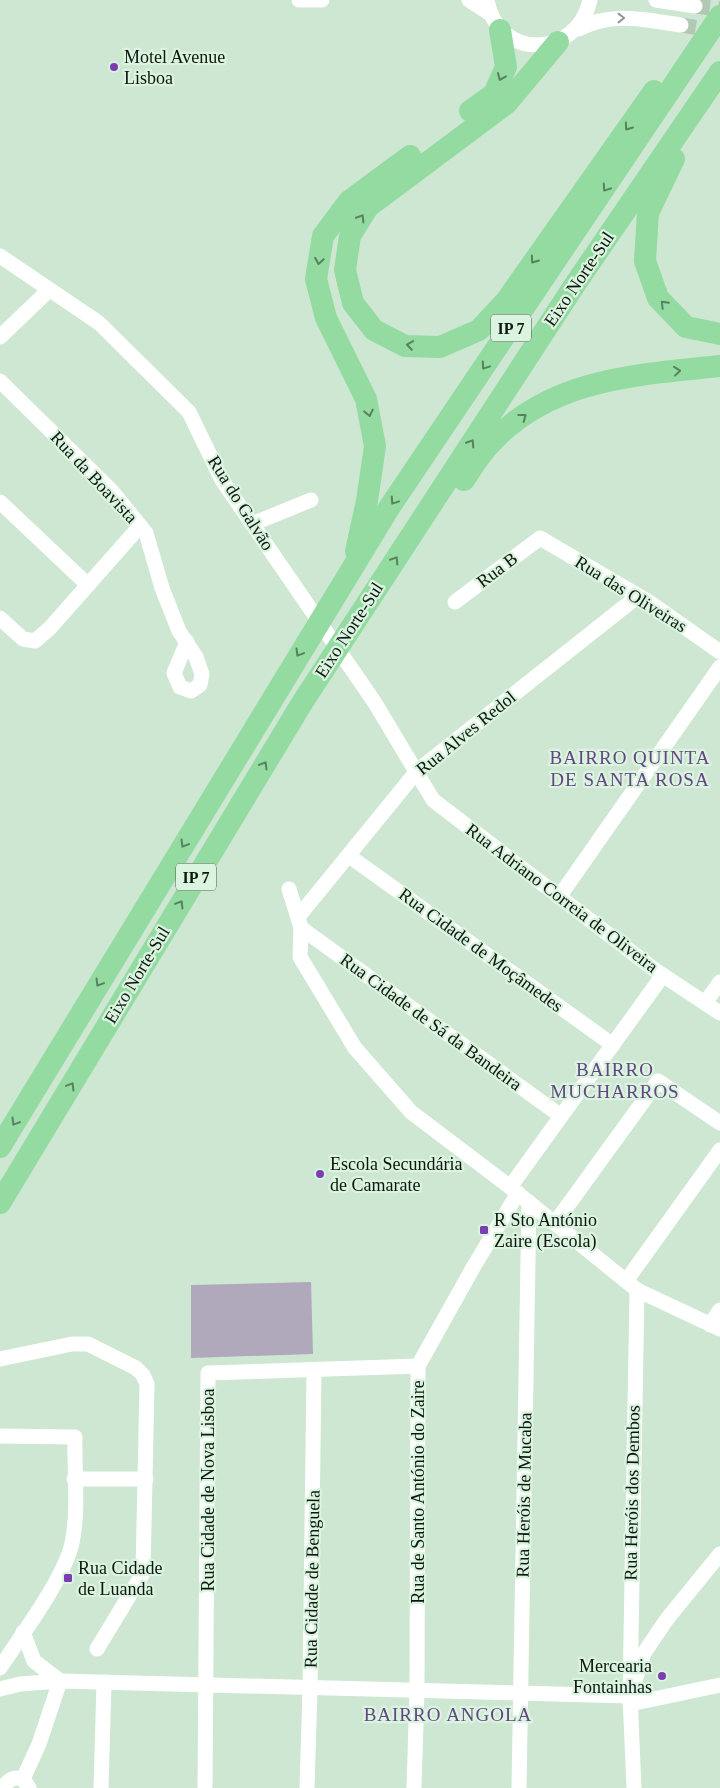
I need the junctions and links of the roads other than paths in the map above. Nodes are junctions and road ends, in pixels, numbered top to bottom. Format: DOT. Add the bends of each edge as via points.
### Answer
graph roads {
  1 [pos="298,0"];
  2 [pos="322,0"];
  3 [pos="469,0"];
  4 [pos="590,0"];
  5 [pos="656,0"];
  6 [pos="695,6"];
  7 [pos="492,14"];
  8 [pos="716,22"];
  9 [pos="681,25"];
  10 [pos="566,37"];
  11 [pos="720,72"];
  12 [pos="664,89"];
  13 [pos="704,94"];
  14 [pos="0,256"];
  15 [pos="49,290"];
  16 [pos="720,334"];
  17 [pos="0,337"];
  18 [pos="720,366"];
  19 [pos="0,381"];
  20 [pos="311,500"];
  21 [pos="0,502"];
  22 [pos="252,524"];
  23 [pos="140,526"];
  24 [pos="417,526"];
  25 [pos="540,538"];
  26 [pos="352,567"];
  27 [pos="88,585"];
  28 [pos="638,596"];
  29 [pos="455,602"];
  30 [pos="0,618"];
  31 [pos="186,642"];
  32 [pos="720,652"];
  33 [pos="720,667"];
  34 [pos="417,771"];
  35 [pos="349,856"];
  36 [pos="289,888"];
  37 [pos="559,898"];
  38 [pos="300,922"];
  39 [pos="663,975"];
  40 [pos="720,982"];
  41 [pos="705,1003"];
  42 [pos="720,1013"];
  43 [pos="613,1045"];
  44 [pos="561,1116"];
  45 [pos="720,1123"];
  46 [pos="0,1146"];
  47 [pos="720,1150"];
  48 [pos="519,1194"];
  49 [pos="0,1203"];
  50 [pos="555,1223"];
  51 [pos="631,1285"];
  52 [pos="720,1310"];
  53 [pos="715,1327"];
  54 [pos="0,1359"];
  55 [pos="418,1366"];
  56 [pos="314,1370"];
  57 [pos="0,1436"];
  58 [pos="74,1478"];
  59 [pos="146,1479"];
  60 [pos="720,1554"];
  61 [pos="23,1632"];
  62 [pos="97,1649"];
  63 [pos="0,1668"];
  64 [pos="60,1680"];
  65 [pos="104,1682"];
  66 [pos="207,1685"];
  67 [pos="720,1685"];
  68 [pos="310,1688"];
  69 [pos="0,1689"];
  70 [pos="417,1690"];
  71 [pos="521,1693"];
  72 [pos="630,1700"];
  73 [pos="26,1784"];
  74 [pos="4,1788"];
  75 [pos="102,1788"];
  76 [pos="205,1788"];
  77 [pos="307,1788"];
  78 [pos="414,1788"];
  79 [pos="519,1788"];
  80 [pos="634,1788"];
  1 -- 2 [label="street"];
  3 -- 7 [label="street"];
  4 -- 10 [label="street" via="587,14"];
  5 -- 6 [label="street"];
  7 -- 10 [label="street" via="517,41 538,46"];
  7 -- 26 [label="highway, one-way" via="506,67 494,94 349,201 323,236 316,279 326,318 366,399 375,446 367,502"];
  8 -- 12 [label="highway, Eixo Norte-Sul / IP 7"];
  10 -- 9 [label="street, one-way" via="594,21 616,17"];
  12 -- 10 [label="highway, one-way" via="506,301 479,330 440,348 405,346 374,330 353,303 345,270 350,236 368,207 507,103"];
  11 -- 13 [label="highway, Eixo Norte-Sul / IP 7"];
  12 -- 26 [label="highway, Eixo Norte-Sul / IP 7, one-way"];
  16 -- 13 [label="highway, one-way" via="686,327 658,298 645,261 648,213"];
  24 -- 13 [label="highway, Eixo Norte-Sul / IP 7, one-way"];
  14 -- 15 [label="street, Rua do Galvão"];
  15 -- 17 [label="street"];
  15 -- 22 [label="street, Rua do Galvão" via="99,323 189,412 222,480"];
  24 -- 18 [label="highway, one-way" via="457,489 490,443 527,413 570,390 619,377"];
  19 -- 23 [label="street, Rua da Boavista" via="111,490"];
  20 -- 22 [label="street"];
  21 -- 27 [label="street"];
  22 -- 34 [label="street, Rua do Galvão" via="375,703"];
  23 -- 27 [label="street"];
  23 -- 31 [label="street, Rua da Boavista" via="146,533 162,588"];
  49 -- 24 [label="highway, Eixo Norte-Sul / IP 7, one-way" via="297,711"];
  25 -- 28 [label="street, Rua das Oliveiras"];
  25 -- 29 [label="street, Rua B"];
  26 -- 46 [label="highway, Eixo Norte-Sul / IP 7, one-way"];
  27 -- 30 [label="street" via="36,641 23,639"];
  28 -- 32 [label="street, Rua das Oliveiras"];
  28 -- 34 [label="street, Rua Alves Redol"];
  33 -- 37 [label="street"];
  34 -- 35 [label="street, Rua Alves Redol"];
  34 -- 37 [label="street, Rua Adriano Correia de Oliveira" via="433,800"];
  35 -- 38 [label="street, Rua Alves Redol"];
  35 -- 43 [label="street, Rua Cidade de Moçâmedes"];
  36 -- 38 [label="street"];
  37 -- 39 [label="street, Rua Adriano Correia de Oliveira"];
  38 -- 44 [label="street, Rua Cidade de Sá da Bandeira"];
  38 -- 48 [label="street" via="300,957 354,1048 412,1112"];
  39 -- 41 [label="street, Rua Adriano Correia de Oliveira"];
  39 -- 43 [label="street, Rua de Santo António do Zaire"];
  40 -- 41 [label="street"];
  41 -- 42 [label="street, Rua Adriano Correia de Oliveira"];
  43 -- 44 [label="street, Rua de Santo António do Zaire"];
  44 -- 48 [label="street, Rua de Santo António do Zaire"];
  45 -- 50 [label="street" via="658,1081"];
  47 -- 51 [label="street"];
  48 -- 50 [label="street"];
  48 -- 55 [label="street, Rua de Santo António do Zaire"];
  48 -- 71 [label="street, Rua Heróis de Mucaba"];
  50 -- 51 [label="street"];
  51 -- 53 [label="street"];
  51 -- 72 [label="street, Rua Heróis dos Dembos"];
  52 -- 53 [label="street"];
  54 -- 59 [label="street" via="72,1344 88,1344 136,1368 146,1384"];
  55 -- 56 [label="street, Rua Cidade de Nova Lisboa"];
  55 -- 70 [label="street, Rua de Santo António do Zaire"];
  56 -- 66 [label="street, Rua Cidade de Nova Lisboa" via="208,1373"];
  56 -- 68 [label="street, Rua Cidade de Benguela"];
  57 -- 58 [label="street" via="75,1437"];
  58 -- 59 [label="street"];
  58 -- 61 [label="street" via="75,1527 67,1559"];
  59 -- 62 [label="street" via="143,1573"];
  60 -- 72 [label="street" via="644,1653"];
  61 -- 63 [label="street"];
  61 -- 64 [label="street" via="34,1661"];
  64 -- 65 [label="street"];
  64 -- 69 [label="street"];
  64 -- 73 [label="street"];
  65 -- 66 [label="street"];
  65 -- 75 [label="street"];
  66 -- 68 [label="street"];
  66 -- 76 [label="street, Rua Cidade de Nova Lisboa"];
  67 -- 72 [label="street"];
  68 -- 70 [label="street"];
  68 -- 77 [label="street, Rua Cidade de Benguela"];
  70 -- 71 [label="street"];
  70 -- 78 [label="street, Rua de Santo António do Zaire"];
  71 -- 72 [label="street"];
  71 -- 79 [label="street, Rua Heróis de Mucaba"];
  72 -- 80 [label="street, Rua Heróis dos Dembos"];
  73 -- 74 [label="street" via="10,1779"];
}
